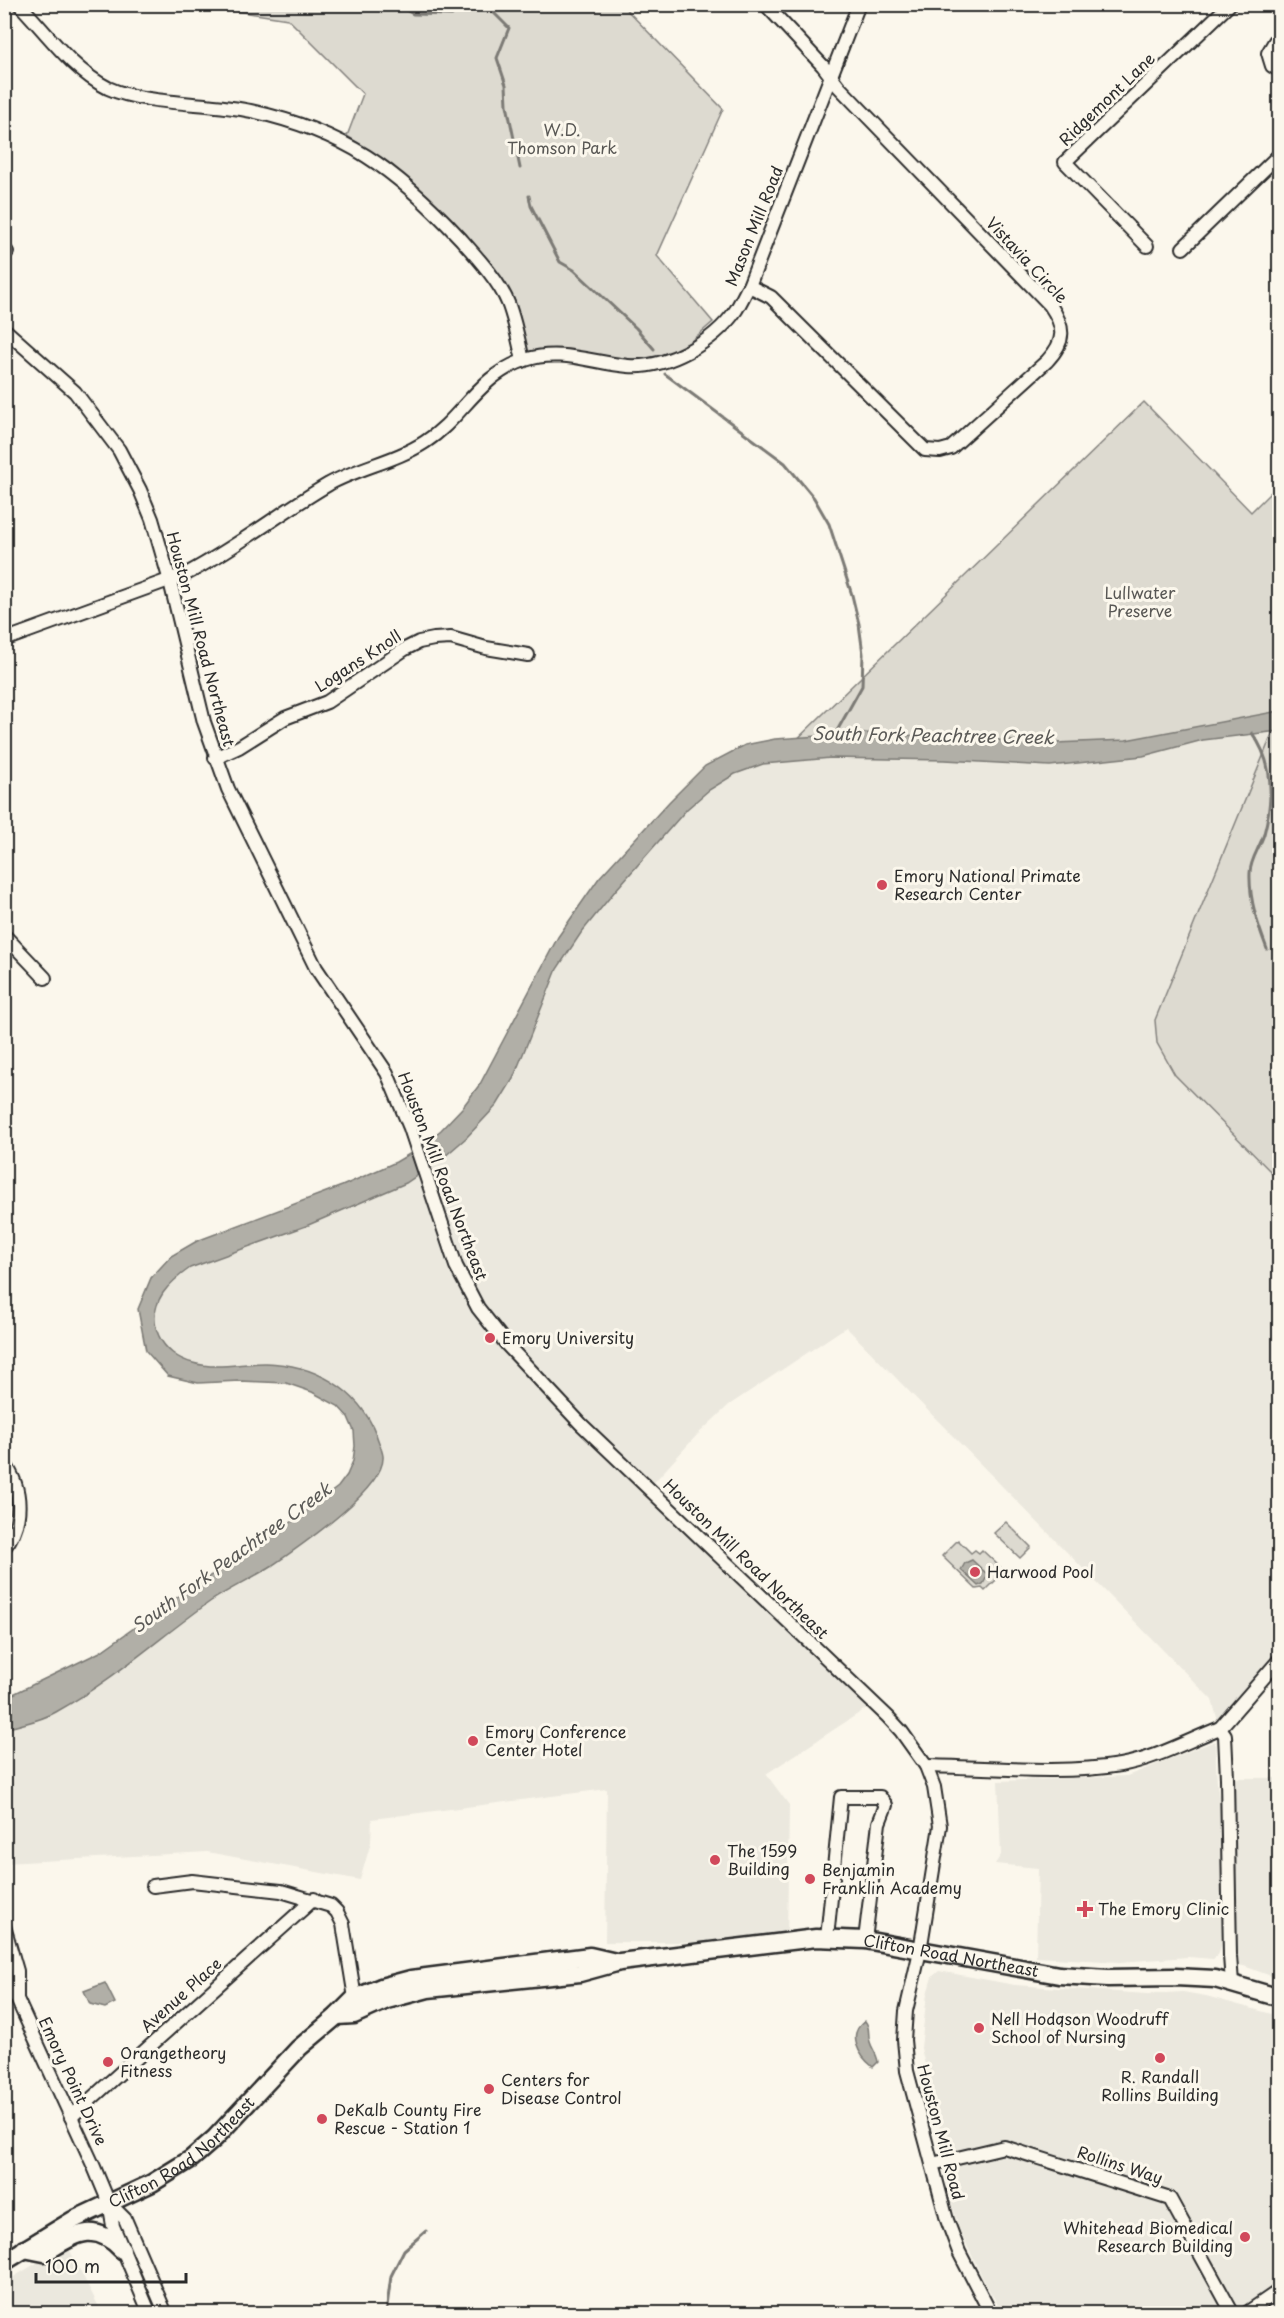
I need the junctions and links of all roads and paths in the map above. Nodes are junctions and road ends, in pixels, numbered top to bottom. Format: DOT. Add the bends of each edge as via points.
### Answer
graph roads {
  1 [pos="19,4"];
  2 [pos="765,4"];
  3 [pos="859,4"];
  4 [pos="1230,4"];
  5 [pos="1280,39"];
  6 [pos="1280,71"];
  7 [pos="831,76"];
  8 [pos="1280,154"];
  9 [pos="1147,246"];
  10 [pos="1183,248"];
  11 [pos="749,286"];
  12 [pos="7,336"];
  13 [pos="523,360"];
  14 [pos="170,581"];
  15 [pos="4,640"];
  16 [pos="528,655"];
  17 [pos="215,758"];
  18 [pos="4,935"];
  19 [pos="45,978"];
  20 [pos="4,1462"];
  21 [pos="4,1548"];
  22 [pos="1280,1659"];
  23 [pos="1220,1728"];
  24 [pos="926,1766"];
  25 [pos="153,1886"];
  26 [pos="314,1899"];
  27 [pos="4,1926"];
  28 [pos="827,1938"];
  29 [pos="865,1940"];
  30 [pos="920,1951"];
  31 [pos="620,1962"];
  32 [pos="1232,1983"];
  33 [pos="355,1998"];
  34 [pos="1280,1998"];
  35 [pos="338,2016"];
  36 [pos="71,2118"];
  37 [pos="932,2164"];
  38 [pos="108,2203"];
  39 [pos="24,2249"];
  40 [pos="122,2250"];
  41 [pos="4,2262"];
  42 [pos="1280,2290"];
  43 [pos="150,2313"];
  44 [pos="166,2313"];
  45 [pos="990,2313"];
  46 [pos="1233,2313"];
  47 [pos="1245,2313"];
  1 -- 13 [label="street" via="72,61 111,89 250,111 307,126 352,146 387,168 480,260 508,302"];
  2 -- 7 [label="street, Vistavia Circle"];
  3 -- 7 [label="street, Mason Mill Road"];
  4 -- 9 [label="street, Ridgemont Lane" via="1065,162"];
  5 -- 6 [label="street" via="1268,53 1272,66"];
  7 -- 11 [label="street, Mason Mill Road"];
  7 -- 11 [label="street, Vistavia Circle" via="1050,305 1060,323 1058,346 1013,394 951,448 925,450 771,297"];
  8 -- 10 [label="street"];
  11 -- 13 [label="street, Mason Mill Road" via="736,310 715,332 684,353 660,362 628,366 559,354"];
  12 -- 14 [label="street, Houston Mill Road Northeast" via="75,392 119,450 146,503"];
  13 -- 14 [label="street, Mason Mill Road" via="487,381 424,443 329,484 211,561"];
  14 -- 15 [label="street, Mason Mill Road"];
  14 -- 17 [label="street, Houston Mill Road Northeast"];
  16 -- 17 [label="street, Logans Knoll" via="451,638 419,642 327,702 290,716"];
  17 -- 24 [label="street, Houston Mill Road Northeast" via="316,968 387,1072 456,1266 470,1294 508,1347 581,1424 888,1717"];
  18 -- 19 [label="street"];
  20 -- 21 [label="street" via="15,1480 19,1514"];
  22 -- 23 [label="street"];
  23 -- 24 [label="street" via="1140,1760 1107,1767"];
  23 -- 32 [label="street" via="1225,1735"];
  24 -- 30 [label="street, Houston Mill Road Northeast" via="934,1787 940,1826"];
  25 -- 26 [label="street" via="192,1881 281,1891"];
  26 -- 33 [label="street" via="338,1912 343,1924"];
  26 -- 36 [label="street, Avenue Place"];
  27 -- 36 [label="street, Emory Point Drive" via="17,1971 17,1999"];
  28 -- 29 [label="main road, Clifton Road Northeast"];
  28 -- 29 [label="street" via="841,1797 880,1797 886,1805 879,1822"];
  28 -- 31 [label="main road, Clifton Road Northeast"];
  29 -- 30 [label="main road, Clifton Road Northeast"];
  30 -- 32 [label="main road, Clifton Road Northeast" via="1059,1975 1188,1977"];
  30 -- 37 [label="street, Houston Mill Road" via="906,2011 904,2049 910,2087"];
  31 -- 33 [label="main road, Clifton Road Northeast" via="590,1956 430,1976 381,1987"];
  31 -- 35 [label="main road, Clifton Road Northeast" via="580,1973 428,1989 387,2000 354,2015"];
  32 -- 34 [label="main road, Clifton Road Northeast"];
  33 -- 35 [label="main road, Clifton Road Northeast"];
  35 -- 38 [label="main road, Clifton Road Northeast" via="298,2048 204,2149 165,2176"];
  36 -- 38 [label="street, Emory Point Drive"];
  37 -- 45 [label="street, Houston Mill Road" via="956,2244"];
  37 -- 46 [label="street, Rollins Way" via="1004,2147 1170,2199"];
  38 -- 39 [label="main road, Clifton Road Northeast"];
  38 -- 40 [label="street"];
  38 -- 44 [label="street" via="125,2219"];
  39 -- 40 [label="main road" via="44,2253 88,2231 103,2234"];
  39 -- 41 [label="main road, Clifton Road Northeast"];
  40 -- 43 [label="street"];
  42 -- 47 [label="street"];
}
